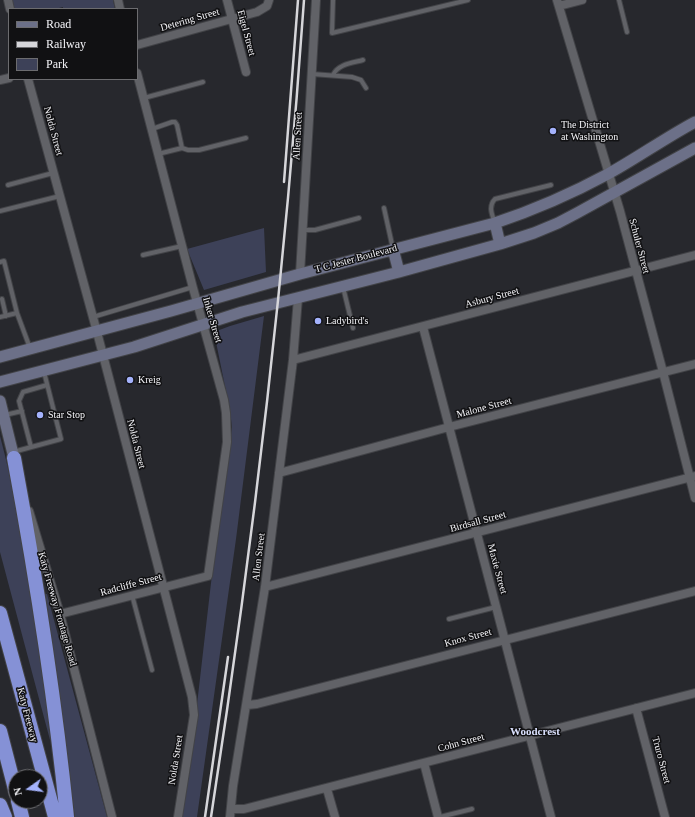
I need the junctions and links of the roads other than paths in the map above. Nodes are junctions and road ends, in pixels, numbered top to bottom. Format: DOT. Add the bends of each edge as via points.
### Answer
graph roads {
  1 [pos="227,0"];
  2 [pos="316,0"];
  3 [pos="334,0"];
  4 [pos="468,0"];
  5 [pos="582,0"];
  6 [pos="619,0"];
  7 [pos="269,1"];
  8 [pos="558,3"];
  9 [pos="232,19"];
  10 [pos="627,32"];
  11 [pos="138,45"];
  12 [pos="363,60"];
  13 [pos="246,72"];
  14 [pos="312,74"];
  15 [pos="333,75"];
  16 [pos="138,77"];
  17 [pos="28,80"];
  18 [pos="203,82"];
  19 [pos="366,88"];
  20 [pos="144,98"];
  21 [pos="695,122"];
  22 [pos="151,129"];
  23 [pos="246,138"];
  24 [pos="182,148"];
  25 [pos="695,148"];
  26 [pos="158,154"];
  27 [pos="54,173"];
  28 [pos="608,174"];
  29 [pos="8,185"];
  30 [pos="551,185"];
  31 [pos="614,194"];
  32 [pos="60,196"];
  33 [pos="384,208"];
  34 [pos="0,211"];
  35 [pos="359,218"];
  36 [pos="495,223"];
  37 [pos="302,230"];
  38 [pos="500,244"];
  39 [pos="182,246"];
  40 [pos="393,249"];
  41 [pos="143,255"];
  42 [pos="695,255"];
  43 [pos="0,262"];
  44 [pos="636,271"];
  45 [pos="399,272"];
  46 [pos="300,274"];
  47 [pos="192,287"];
  48 [pos="342,287"];
  49 [pos="2,298"];
  50 [pos="298,298"];
  51 [pos="197,303"];
  52 [pos="17,313"];
  53 [pos="6,316"];
  54 [pos="0,317"];
  55 [pos="92,317"];
  56 [pos="204,325"];
  57 [pos="423,327"];
  58 [pos="353,328"];
  59 [pos="96,332"];
  60 [pos="30,349"];
  61 [pos="102,355"];
  62 [pos="0,357"];
  63 [pos="293,360"];
  64 [pos="695,364"];
  65 [pos="43,370"];
  66 [pos="663,372"];
  67 [pos="0,382"];
  68 [pos="47,385"];
  69 [pos="0,401"];
  70 [pos="22,411"];
  71 [pos="3,416"];
  72 [pos="449,427"];
  73 [pos="31,447"];
  74 [pos="13,455"];
  75 [pos="279,473"];
  76 [pos="692,476"];
  77 [pos="695,498"];
  78 [pos="477,532"];
  79 [pos="208,576"];
  80 [pos="265,587"];
  81 [pos="163,588"];
  82 [pos="695,591"];
  83 [pos="132,596"];
  84 [pos="497,606"];
  85 [pos="0,613"];
  86 [pos="60,614"];
  87 [pos="449,619"];
  88 [pos="506,639"];
  89 [pos="152,670"];
  90 [pos="695,693"];
  91 [pos="247,705"];
  92 [pos="636,708"];
  93 [pos="0,731"];
  94 [pos="530,736"];
  95 [pos="424,763"];
  96 [pos="10,769"];
  97 [pos="327,789"];
  98 [pos="0,806"];
  99 [pos="472,809"];
  100 [pos="231,813"];
  101 [pos="5,817"];
  102 [pos="55,817"];
  103 [pos="67,817"];
  104 [pos="112,817"];
  105 [pos="178,817"];
  106 [pos="335,817"];
  107 [pos="439,817"];
  108 [pos="551,817"];
  109 [pos="665,817"];
  1 -- 9 [label="street, Eigel Street"];
  2 -- 14 [label="street, Allen Street"];
  3 -- 4 [label="lane" via="332,33"];
  5 -- 8 [label="street"];
  6 -- 10 [label="lane"];
  7 -- 9 [label="street, Detering Street" via="267,6 256,12"];
  8 -- 28 [label="street, Schuler Street"];
  9 -- 11 [label="street, Detering Street"];
  9 -- 13 [label="street, Eigel Street"];
  12 -- 15 [label="lane" via="339,67"];
  14 -- 15 [label="lane"];
  14 -- 37 [label="street, Allen Street"];
  15 -- 19 [label="lane" via="358,78"];
  16 -- 20 [label="street, Inker Street"];
  17 -- 27 [label="street, Nolda Street"];
  18 -- 20 [label="lane"];
  20 -- 22 [label="street, Inker Street"];
  21 -- 28 [label="main road, T C Jester Boulevard"];
  22 -- 24 [label="lane" via="175,122"];
  22 -- 26 [label="street, Inker Street"];
  23 -- 24 [label="lane" via="192,151"];
  24 -- 26 [label="lane"];
  25 -- 31 [label="main road"];
  26 -- 39 [label="street, Inker Street"];
  27 -- 29 [label="lane"];
  27 -- 32 [label="street, Nolda Street"];
  28 -- 31 [label="street, Schuler Street"];
  28 -- 36 [label="main road, T C Jester Boulevard" via="561,199"];
  30 -- 36 [label="lane" via="495,199 491,207"];
  31 -- 38 [label="main road" via="558,223"];
  31 -- 44 [label="street, Schuler Street"];
  32 -- 34 [label="lane"];
  32 -- 55 [label="street, Nolda Street"];
  33 -- 40 [label="lane"];
  35 -- 37 [label="lane" via="315,230"];
  36 -- 38 [label="main road"];
  36 -- 40 [label="main road, T C Jester Boulevard"];
  37 -- 46 [label="street, Allen Street"];
  38 -- 45 [label="main road"];
  39 -- 41 [label="lane"];
  39 -- 47 [label="street, Inker Street"];
  40 -- 45 [label="main road"];
  40 -- 46 [label="main road, T C Jester Boulevard"];
  42 -- 44 [label="street, Asbury Street"];
  43 -- 52 [label="lane" via="4,261"];
  44 -- 57 [label="street, Asbury Street"];
  44 -- 66 [label="street, Schuler Street"];
  45 -- 48 [label="main road"];
  46 -- 51 [label="main road, T C Jester Boulevard"];
  47 -- 51 [label="street, Inker Street"];
  47 -- 55 [label="lane"];
  48 -- 50 [label="main road"];
  48 -- 58 [label="lane"];
  49 -- 53 [label="lane"];
  50 -- 56 [label="main road" via="242,312"];
  50 -- 63 [label="street, Allen Street"];
  51 -- 56 [label="street, Inker Street"];
  51 -- 59 [label="main road, T C Jester Boulevard"];
  52 -- 53 [label="lane"];
  52 -- 60 [label="lane"];
  53 -- 54 [label="lane"];
  55 -- 59 [label="street, Nolda Street"];
  56 -- 61 [label="main road"];
  56 -- 79 [label="street, Inker Street" via="224,400 227,442"];
  57 -- 63 [label="street, Asbury Street"];
  57 -- 72 [label="street, Maxie Street"];
  59 -- 60 [label="main road, T C Jester Boulevard"];
  59 -- 61 [label="street, Nolda Street"];
  60 -- 62 [label="main road, T C Jester Boulevard"];
  61 -- 65 [label="main road"];
  61 -- 81 [label="street, Nolda Street"];
  63 -- 75 [label="street, Allen Street"];
  64 -- 66 [label="street, Malone Street"];
  65 -- 67 [label="main road"];
  65 -- 68 [label="lane"];
  66 -- 72 [label="street, Malone Street"];
  66 -- 76 [label="street, Schuler Street"];
  68 -- 70 [label="lane" via="23,392 19,401"];
  68 -- 73 [label="lane" via="61,439"];
  69 -- 71 [label="main road, Katy Freeway Frontage Road"];
  70 -- 71 [label="lane"];
  70 -- 73 [label="lane"];
  71 -- 74 [label="main road, Katy Freeway Frontage Road"];
  72 -- 75 [label="street, Malone Street"];
  72 -- 78 [label="street, Maxie Street"];
  73 -- 74 [label="lane"];
  74 -- 86 [label="street, Katy Freeway Frontage Road"];
  74 -- 103 [label="highway" via="31,552"];
  75 -- 80 [label="street, Allen Street"];
  76 -- 77 [label="street, Schuler Street"];
  76 -- 78 [label="street, Birdsall Street"];
  78 -- 80 [label="street, Birdsall Street"];
  78 -- 84 [label="street, Maxie Street"];
  79 -- 81 [label="street, Radcliffe Street"];
  80 -- 91 [label="street, Allen Street"];
  81 -- 83 [label="street, Radcliffe Street"];
  81 -- 105 [label="street, Nolda Street" via="188,678 194,715"];
  82 -- 88 [label="street, Knox Street"];
  83 -- 86 [label="street, Radcliffe Street"];
  83 -- 89 [label="lane"];
  84 -- 87 [label="lane"];
  84 -- 88 [label="street, Maxie Street"];
  85 -- 102 [label="highway, Katy Freeway"];
  86 -- 104 [label="street, Katy Freeway Frontage Road"];
  88 -- 91 [label="street, Knox Street"];
  88 -- 94 [label="street, Maxie Street"];
  90 -- 92 [label="street, Cohn Street"];
  91 -- 100 [label="street, Allen Street"];
  92 -- 94 [label="street, Cohn Street"];
  92 -- 109 [label="street, Truro Street"];
  93 -- 96 [label="highway"];
  94 -- 95 [label="street, Cohn Street"];
  94 -- 108 [label="street, Maxie Street"];
  95 -- 97 [label="street, Cohn Street"];
  95 -- 107 [label="street"];
  97 -- 100 [label="street, Cohn Street"];
  97 -- 106 [label="street"];
  98 -- 101 [label="highway"];
  99 -- 107 [label="lane"];
}
